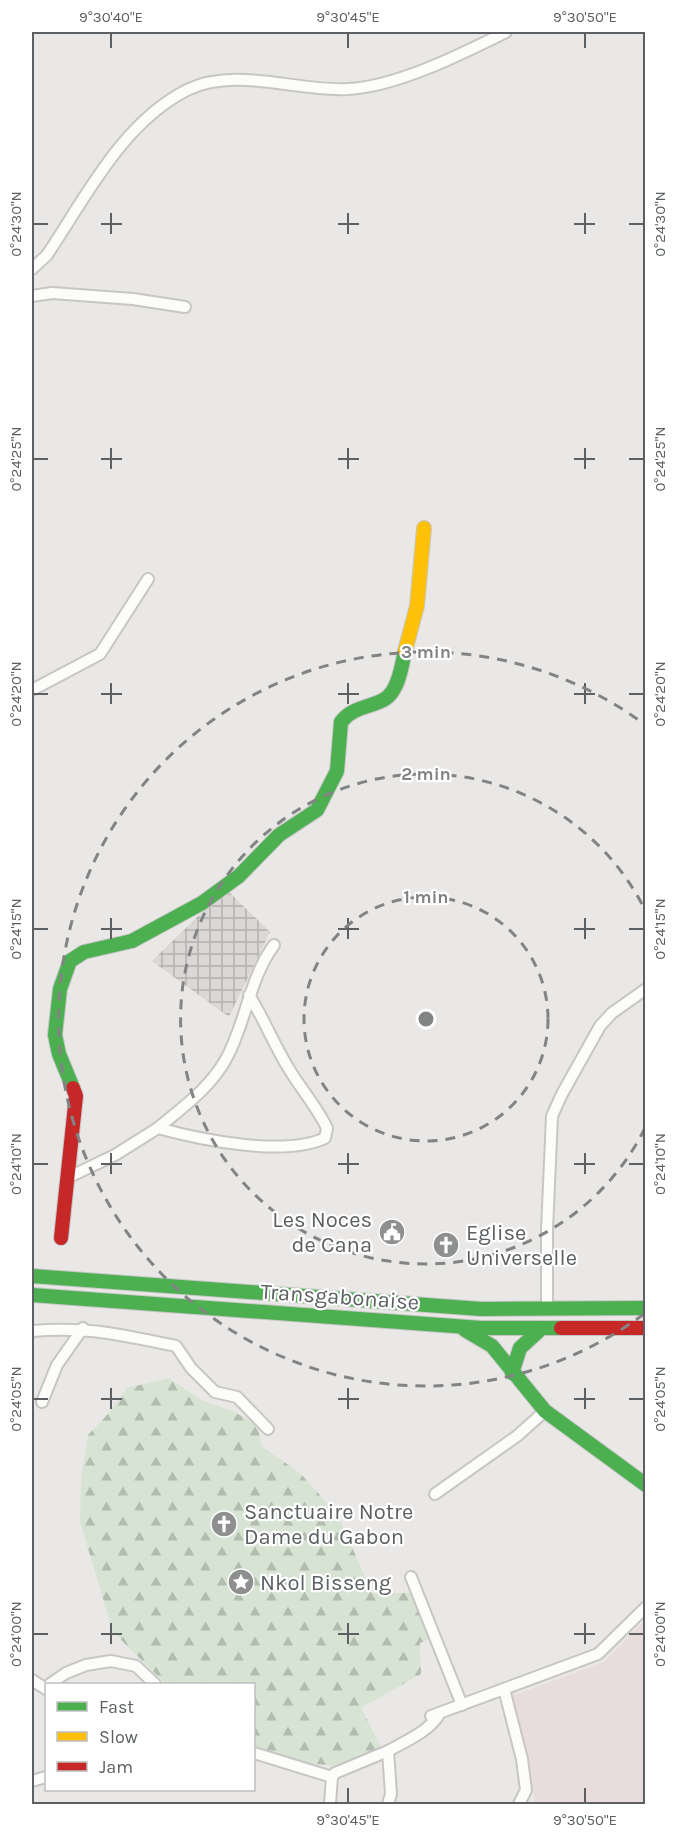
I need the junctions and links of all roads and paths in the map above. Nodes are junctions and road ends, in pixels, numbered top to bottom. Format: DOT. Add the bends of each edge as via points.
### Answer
graph roads {
  1 [pos="506,32"];
  2 [pos="32,269"];
  3 [pos="32,296"];
  4 [pos="185,307"];
  5 [pos="424,528"];
  6 [pos="148,579"];
  7 [pos="32,690"];
  8 [pos="274,945"];
  9 [pos="645,988"];
  10 [pos="249,995"];
  11 [pos="158,1128"];
  12 [pos="67,1178"];
  13 [pos="61,1238"];
  14 [pos="32,1276"];
  15 [pos="32,1295"];
  16 [pos="645,1308"];
  17 [pos="547,1309"];
  18 [pos="451,1325"];
  19 [pos="83,1328"];
  20 [pos="645,1328"];
  21 [pos="542,1329"];
  22 [pos="32,1331"];
  23 [pos="512,1373"];
  24 [pos="42,1402"];
  25 [pos="545,1411"];
  26 [pos="268,1429"];
  27 [pos="645,1485"];
  28 [pos="435,1494"];
  29 [pos="411,1577"];
  30 [pos="645,1607"];
  31 [pos="52,1683"];
  32 [pos="154,1683"];
  33 [pos="504,1689"];
  34 [pos="462,1705"];
  35 [pos="388,1751"];
  36 [pos="255,1753"];
  37 [pos="332,1777"];
  38 [pos="330,1804"];
  39 [pos="388,1804"];
  40 [pos="519,1804"];
  1 -- 2 [label="street" via="411,73 350,89 235,80 211,82 188,90 138,126 47,255"];
  3 -- 4 [label="street" via="52,293"];
  5 -- 12 [label="main road" via="417,606 397,682 385,699 356,708 341,722 337,771 316,810 279,835 239,876 202,903 132,940 84,952 70,961 64,972 55,1035 58,1054 76,1096"];
  6 -- 7 [label="street" via="100,654"];
  8 -- 10 [label="street"];
  9 -- 17 [label="street" via="600,1026 552,1116"];
  10 -- 11 [label="street" via="227,1058 211,1082"];
  10 -- 11 [label="street" via="288,1068 321,1116 327,1128 325,1138 311,1144 251,1145"];
  11 -- 12 [label="street"];
  12 -- 13 [label="main road"];
  14 -- 17 [label="main road, Transgabonaise" via="398,1304"];
  15 -- 18 [label="main road, Transgabonaise"];
  16 -- 17 [label="main road, Transgabonaise"];
  18 -- 21 [label="main road, Transgabonaise"];
  18 -- 23 [label="main road" via="491,1343 506,1358"];
  19 -- 22 [label="street"];
  19 -- 24 [label="street" via="57,1365"];
  19 -- 26 [label="street" via="176,1346 215,1392 237,1397"];
  20 -- 21 [label="main road, Transgabonaise"];
  21 -- 23 [label="main road" via="520,1348"];
  23 -- 25 [label="main road"];
  25 -- 27 [label="main road"];
  25 -- 28 [label="street" via="517,1436"];
  29 -- 34 [label="street"];
  30 -- 33 [label="street" via="598,1654"];
  31 -- 32 [label="street" via="86,1665 111,1661 136,1666"];
  33 -- 34 [label="street"];
  33 -- 40 [label="street" via="522,1759 526,1790"];
  34 -- 35 [label="street" via="436,1714 436,1720 413,1738"];
  35 -- 37 [label="street"];
  35 -- 39 [label="street"];
  36 -- 37 [label="street"];
  37 -- 38 [label="street"];
}
